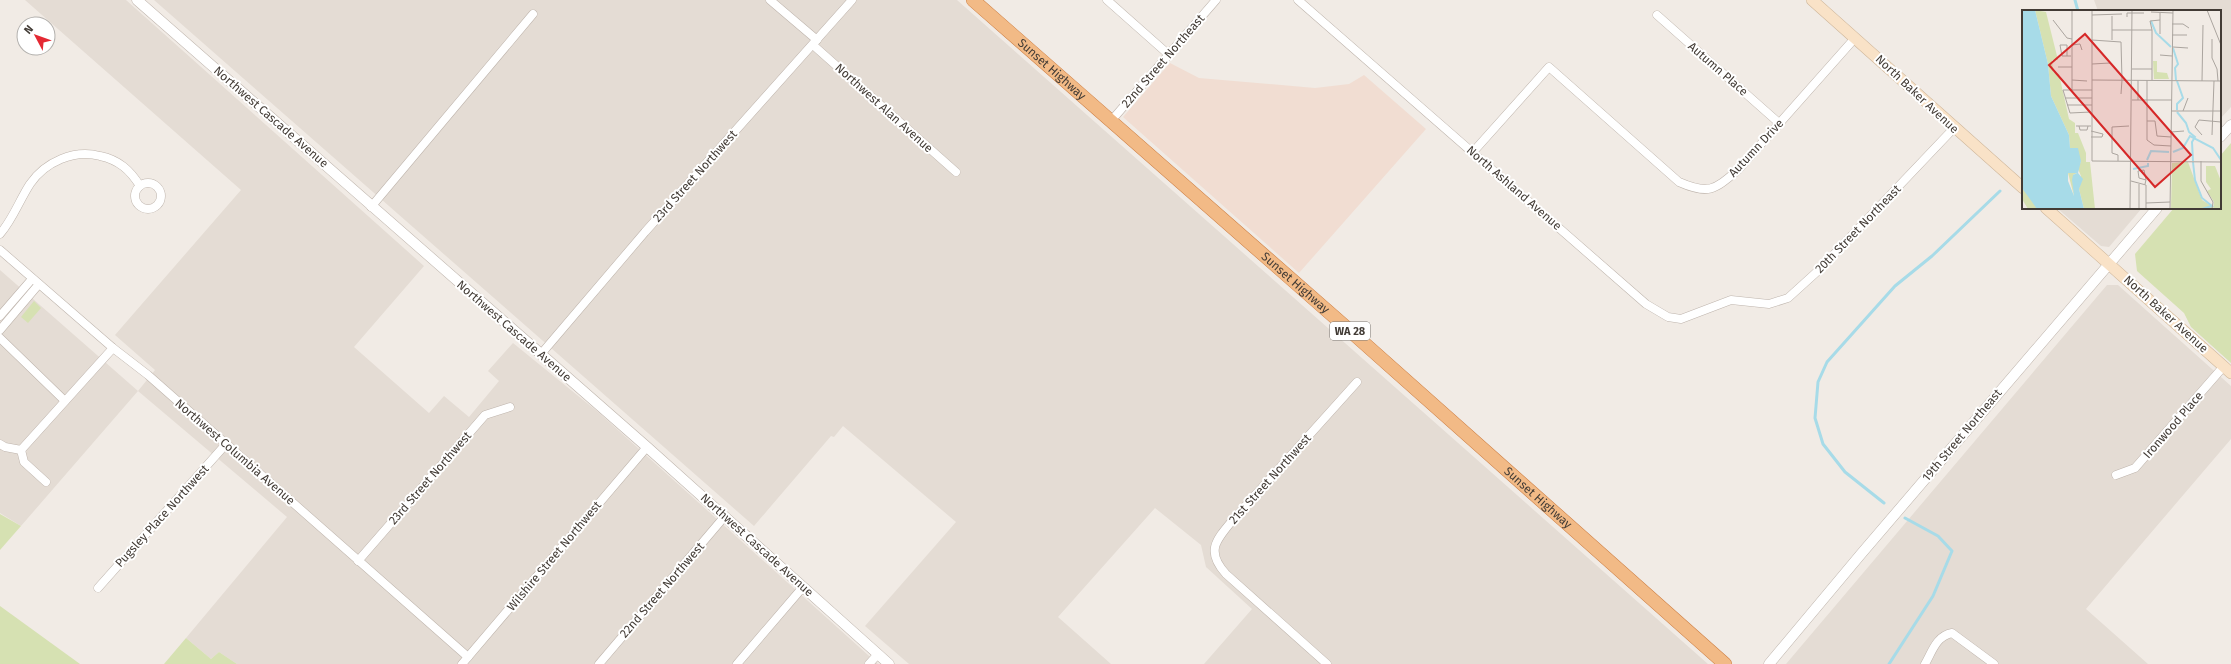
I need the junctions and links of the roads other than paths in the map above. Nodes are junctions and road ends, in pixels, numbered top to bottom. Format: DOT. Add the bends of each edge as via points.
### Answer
graph roads {
  1 [pos="137,0"];
  2 [pos="770,0"];
  3 [pos="852,0"];
  4 [pos="973,0"];
  5 [pos="1107,0"];
  6 [pos="1216,0"];
  7 [pos="1298,0"];
  8 [pos="1812,0"];
  9 [pos="533,14"];
  10 [pos="1657,15"];
  11 [pos="1855,38"];
  12 [pos="815,42"];
  13 [pos="1168,54"];
  14 [pos="1111,122"];
  15 [pos="1779,123"];
  16 [pos="2231,125"];
  17 [pos="1954,128"];
  18 [pos="2221,136"];
  19 [pos="1473,152"];
  20 [pos="956,172"];
  21 [pos="140,186"];
  22 [pos="2022,187"];
  23 [pos="371,207"];
  24 [pos="2047,209"];
  25 [pos="2156,209"];
  26 [pos="0,234"];
  27 [pos="0,250"];
  28 [pos="2109,263"];
  29 [pos="32,279"];
  30 [pos="39,284"];
  31 [pos="1749,302"];
  32 [pos="0,316"];
  33 [pos="0,330"];
  34 [pos="0,338"];
  35 [pos="113,348"];
  36 [pos="541,354"];
  37 [pos="2227,370"];
  38 [pos="1357,382"];
  39 [pos="65,401"];
  40 [pos="510,407"];
  41 [pos="0,444"];
  42 [pos="226,444"];
  43 [pos="647,447"];
  44 [pos="20,450"];
  45 [pos="2116,475"];
  46 [pos="46,482"];
  47 [pos="725,516"];
  48 [pos="358,561"];
  49 [pos="803,587"];
  50 [pos="98,588"];
  51 [pos="878,654"];
  52 [pos="468,657"];
  53 [pos="462,664"];
  54 [pos="599,664"];
  55 [pos="738,664"];
  56 [pos="869,664"];
  57 [pos="889,664"];
  58 [pos="1327,664"];
  59 [pos="1725,664"];
  60 [pos="1769,664"];
  61 [pos="1925,664"];
  62 [pos="1994,664"];
  1 -- 23 [label="street, Northwest Cascade Avenue"];
  2 -- 12 [label="street, Northwest Alan Avenue"];
  3 -- 12 [label="street, 23rd Street Northwest"];
  4 -- 14 [label="highway, Sunset Highway / WA 28"];
  5 -- 13 [label="street"];
  6 -- 13 [label="street, 22nd Street Northeast"];
  7 -- 19 [label="street, North Ashland Avenue"];
  8 -- 11 [label="main road, North Baker Avenue"];
  9 -- 23 [label="street"];
  10 -- 15 [label="street, Autumn Place"];
  11 -- 15 [label="street, Autumn Drive"];
  11 -- 17 [label="main road, North Baker Avenue"];
  12 -- 20 [label="street, Northwest Alan Avenue"];
  12 -- 36 [label="street, 23rd Street Northwest" via="645,232"];
  13 -- 14 [label="street, 22nd Street Northeast"];
  14 -- 59 [label="highway, Sunset Highway / WA 28"];
  15 -- 19 [label="street, Autumn Drive" via="1743,164 1718,187 1698,190 1679,182 1548,67"];
  16 -- 18 [label="street"];
  17 -- 22 [label="main road, North Baker Avenue"];
  17 -- 31 [label="street, 20th Street Northeast" via="1800,289 1778,303"];
  19 -- 31 [label="street, North Ashland Avenue" via="1657,312 1681,319 1731,300"];
  21 -- 26 [label="street" via="126,167 112,159 93,154 75,154 60,159 44,168 30,184 11,221"];
  23 -- 36 [label="street, Northwest Cascade Avenue"];
  24 -- 28 [label="main road, North Baker Avenue"];
  25 -- 28 [label="street, 19th Street Northeast"];
  27 -- 29 [label="street, Northwest Columbia Avenue"];
  28 -- 37 [label="main road, North Baker Avenue"];
  28 -- 60 [label="street, 19th Street Northeast"];
  29 -- 30 [label="street, Northwest Columbia Avenue"];
  29 -- 32 [label="street"];
  30 -- 33 [label="street"];
  30 -- 35 [label="street, Northwest Columbia Avenue"];
  34 -- 39 [label="street"];
  35 -- 39 [label="street"];
  35 -- 42 [label="street, Northwest Columbia Avenue" via="148,375"];
  36 -- 43 [label="street, Northwest Cascade Avenue"];
  37 -- 45 [label="street, Ironwood Place" via="2135,468"];
  38 -- 58 [label="street, 21st Street Northwest" via="1220,537 1214,551 1220,567 1233,582"];
  39 -- 44 [label="street"];
  40 -- 48 [label="street, 23rd Street Northwest" via="485,415"];
  41 -- 44 [label="street"];
  42 -- 48 [label="street, Northwest Columbia Avenue"];
  42 -- 50 [label="street, Pugsley Place Northwest"];
  43 -- 47 [label="street, Northwest Cascade Avenue"];
  43 -- 52 [label="street, Wilshire Street Northwest"];
  44 -- 46 [label="street" via="24,462"];
  47 -- 49 [label="street, Northwest Cascade Avenue"];
  47 -- 54 [label="street, 22nd Street Northwest"];
  48 -- 52 [label="street, Northwest Columbia Avenue"];
  49 -- 51 [label="street, Northwest Cascade Avenue"];
  49 -- 55 [label="street"];
  51 -- 56 [label="street"];
  51 -- 57 [label="street, Northwest Cascade Avenue"];
  52 -- 53 [label="street, Wilshire Street Northwest"];
  61 -- 62 [label="street" via="1933,646 1946,634 1952,633"];
}
